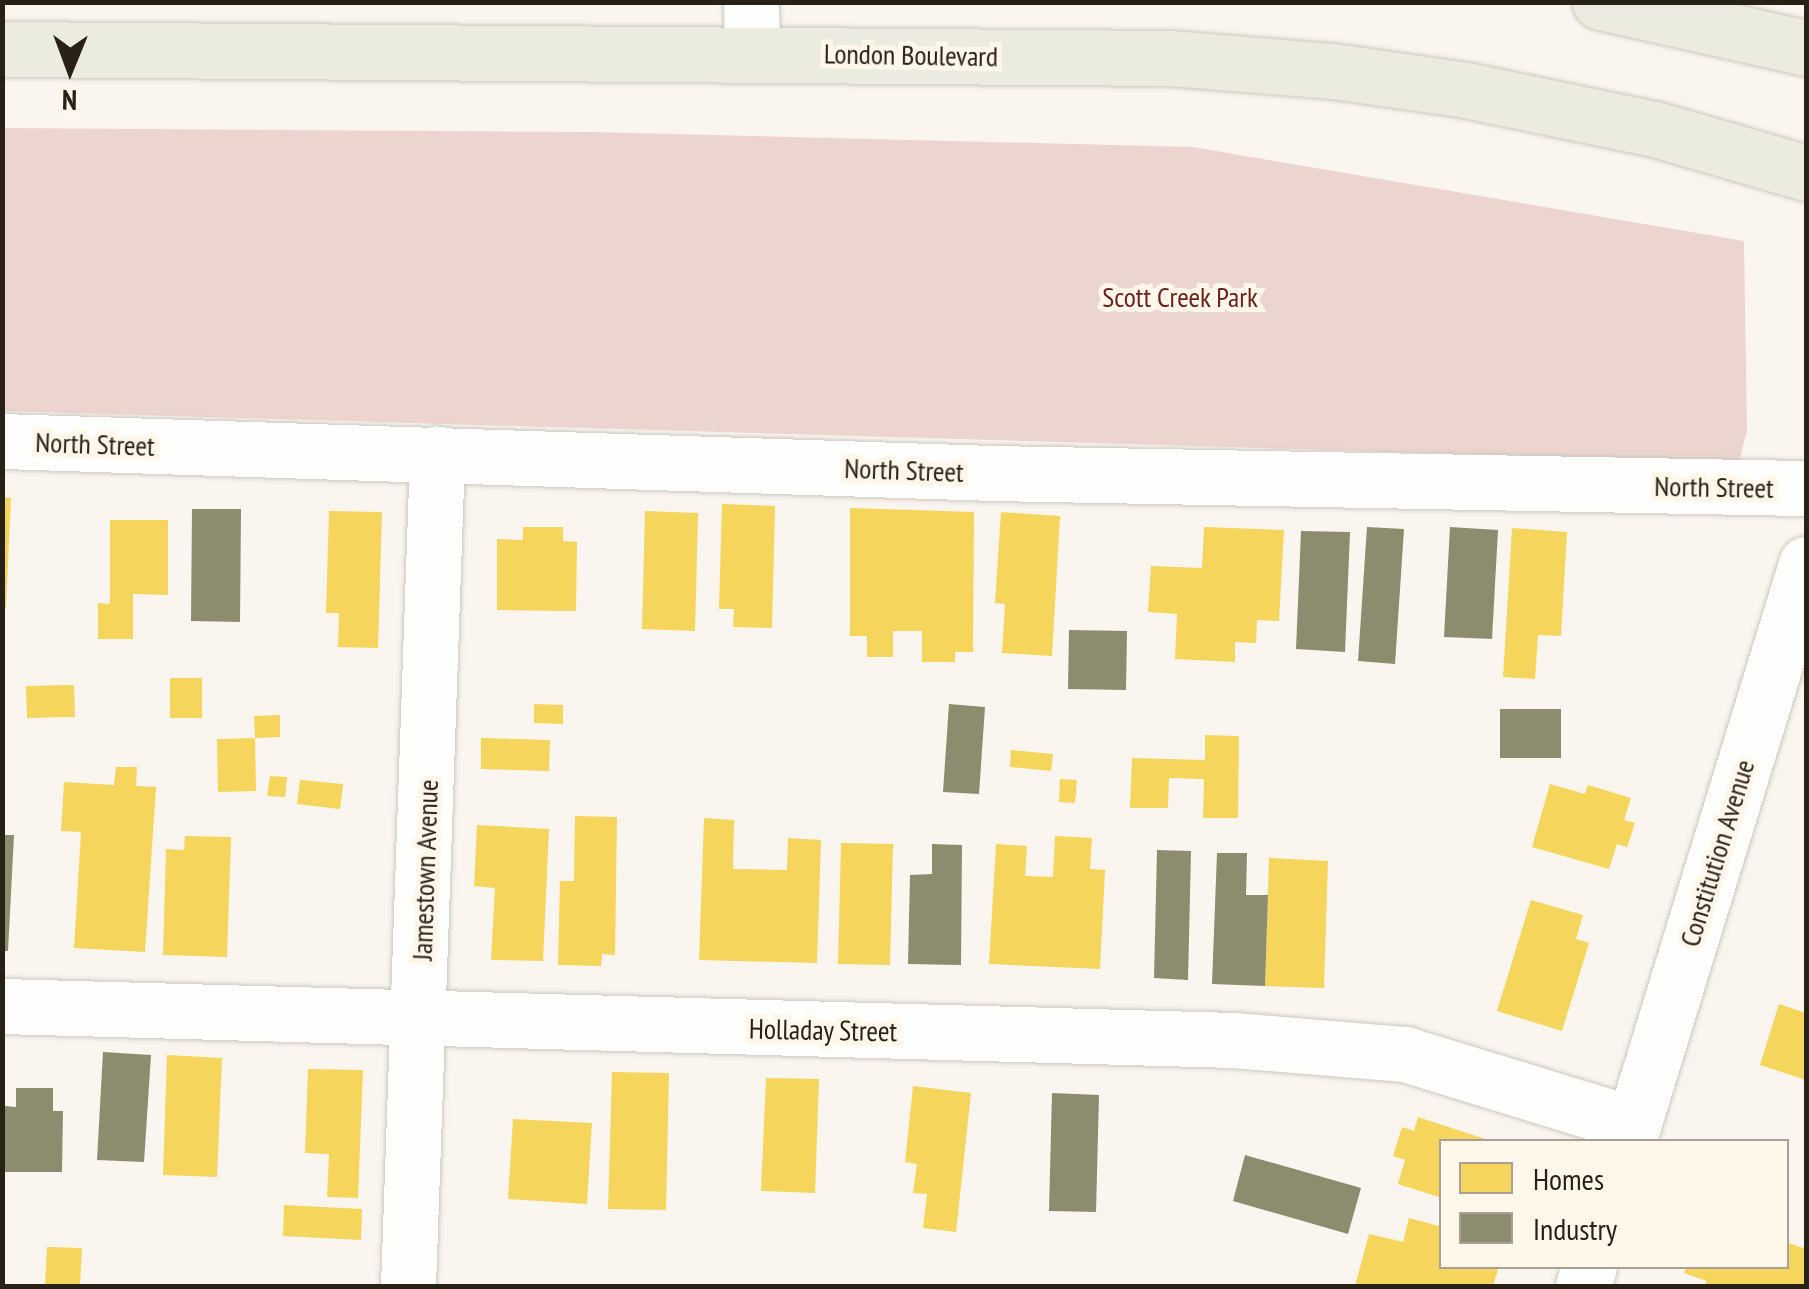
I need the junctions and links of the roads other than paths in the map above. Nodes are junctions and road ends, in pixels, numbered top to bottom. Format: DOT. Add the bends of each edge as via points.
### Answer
graph roads {
  1 [pos="1600,2"];
  2 [pos="752,28"];
  3 [pos="1806,48"];
  4 [pos="2,49"];
  5 [pos="1806,173"];
  6 [pos="2,441"];
  7 [pos="438,454"];
  8 [pos="1806,488"];
  9 [pos="1806,564"];
  10 [pos="2,1006"];
  11 [pos="420,1020"];
  12 [pos="1630,1133"];
  13 [pos="408,1286"];
  1 -- 3 [label="main road"];
  2 -- 4 [label="main road, London Boulevard"];
  2 -- 5 [label="main road, London Boulevard" via="1334,70 1655,129"];
  6 -- 7 [label="street, North Street"];
  7 -- 8 [label="street, North Street"];
  7 -- 11 [label="street, Jamestown Avenue"];
  9 -- 12 [label="street, Constitution Avenue"];
  10 -- 11 [label="street, Holladay Street"];
  11 -- 12 [label="street, Holladay Street" via="1233,1040 1405,1054"];
  11 -- 13 [label="street, Jamestown Avenue"];
}
